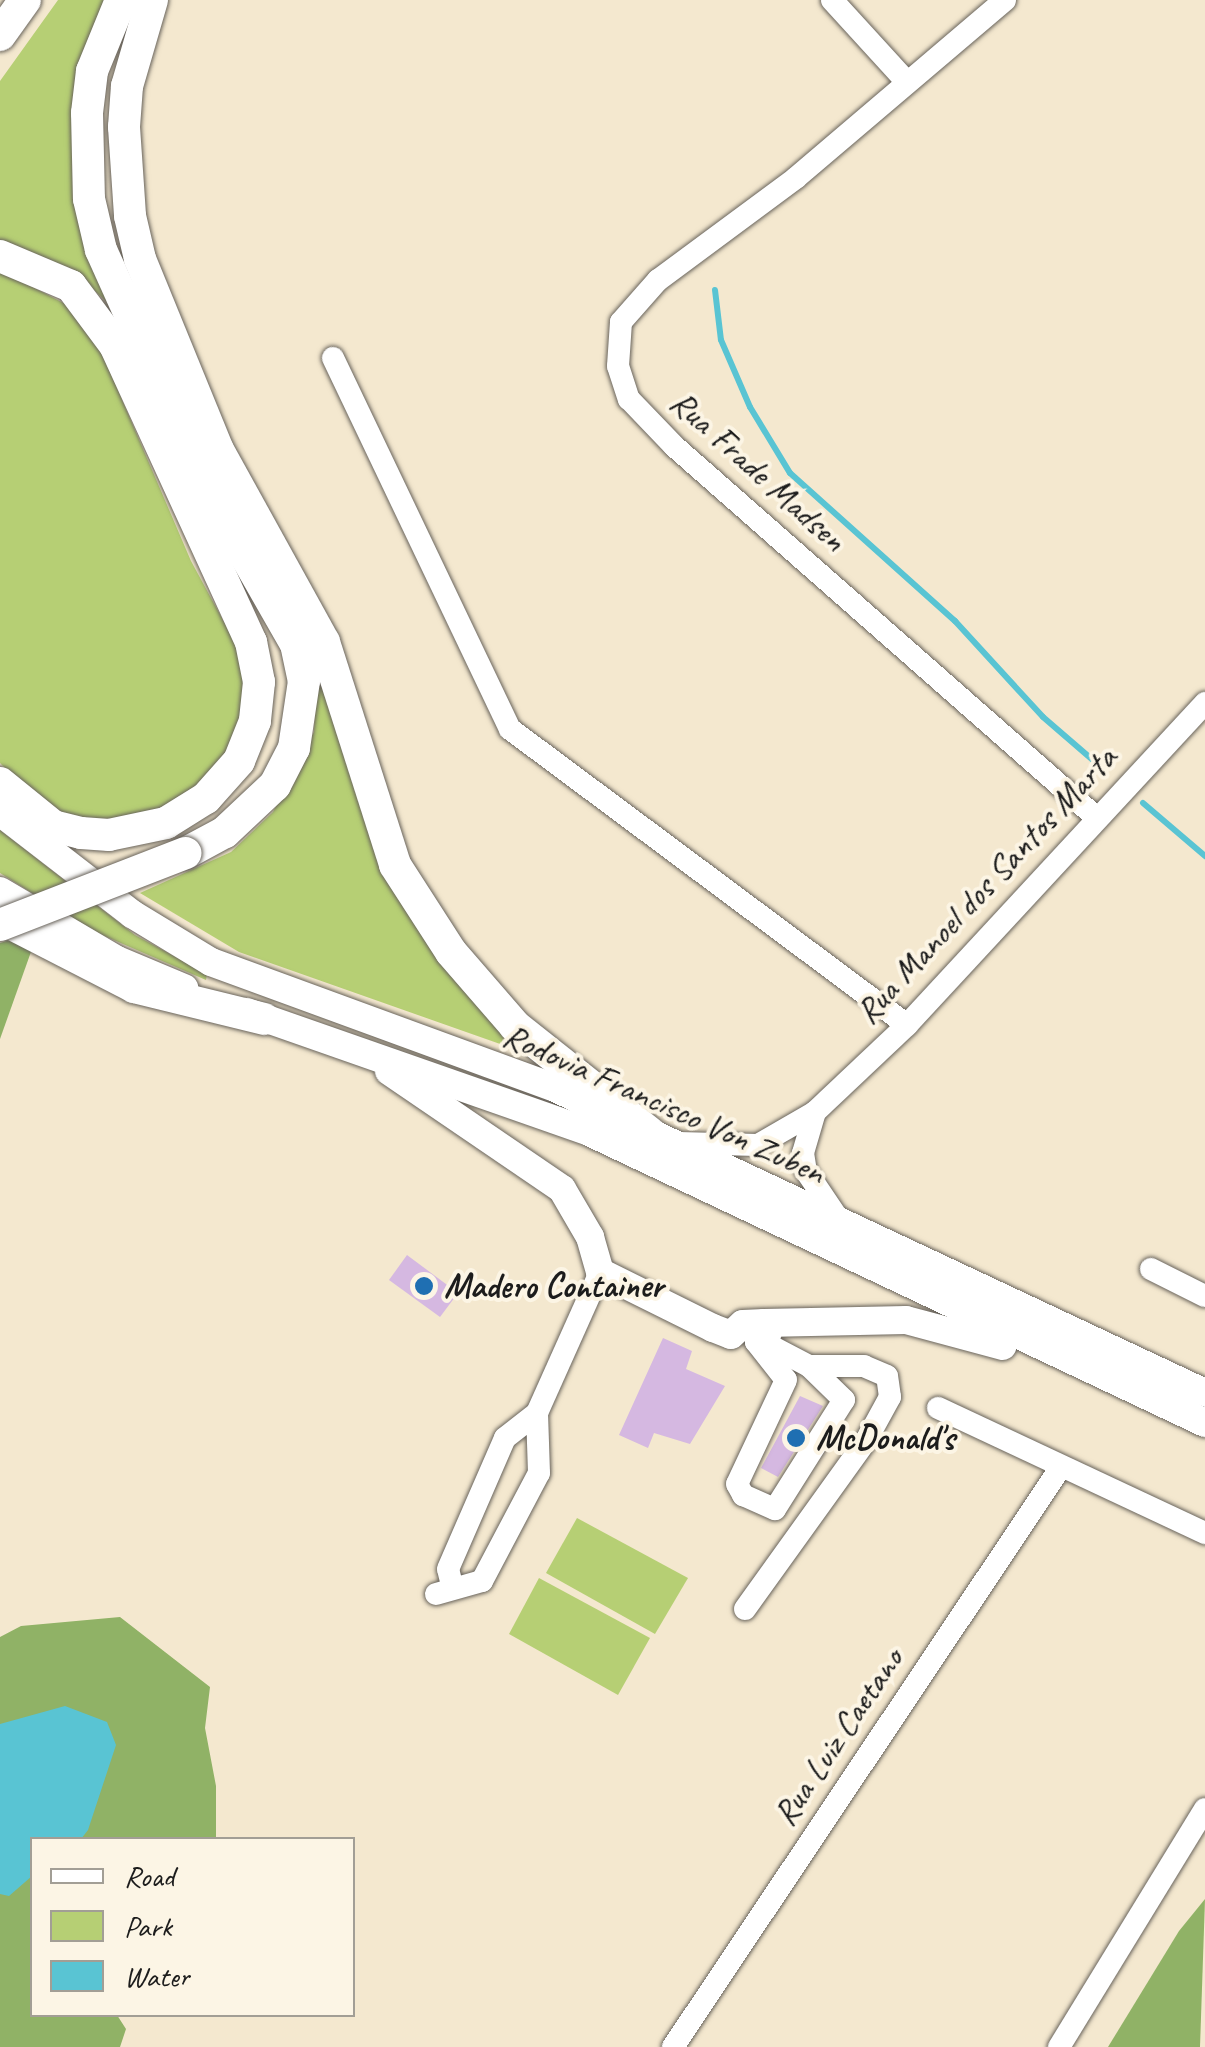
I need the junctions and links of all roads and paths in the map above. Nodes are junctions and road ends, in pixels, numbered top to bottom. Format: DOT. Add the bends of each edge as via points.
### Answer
graph roads {
  1 [pos="25,0"];
  2 [pos="121,0"];
  3 [pos="152,0"];
  4 [pos="832,0"];
  5 [pos="1005,0"];
  6 [pos="0,35"];
  7 [pos="905,80"];
  8 [pos="0,256"];
  9 [pos="334,358"];
  10 [pos="1205,703"];
  11 [pos="0,783"];
  12 [pos="0,812"];
  13 [pos="1097,818"];
  14 [pos="0,890"];
  15 [pos="0,921"];
  16 [pos="264,1019"];
  17 [pos="907,1025"];
  18 [pos="344,1045"];
  19 [pos="816,1112"];
  20 [pos="660,1138"];
  21 [pos="844,1227"];
  22 [pos="1151,1269"];
  23 [pos="600,1272"];
  24 [pos="1205,1296"];
  25 [pos="766,1324"];
  26 [pos="809,1366"];
  27 [pos="1159,1372"];
  28 [pos="1205,1381"];
  29 [pos="1135,1391"];
  30 [pos="1205,1393"];
  31 [pos="938,1408"];
  32 [pos="537,1412"];
  33 [pos="1205,1423"];
  34 [pos="1060,1466"];
  35 [pos="1205,1533"];
  36 [pos="745,1609"];
  37 [pos="1205,1809"];
  38 [pos="673,2047"];
  39 [pos="1059,2047"];
  1 -- 6 [label="highway"];
  2 -- 15 [label="highway, bridge" via="92,71 86,114 89,198 101,250 212,498 296,644 304,682 294,748 275,785 225,832 186,853"];
  3 -- 20 [label="highway" via="127,86 124,128 140,260 218,450 324,642 395,865 451,952 515,1026"];
  4 -- 7 [label="street"];
  5 -- 7 [label="street, Rua Frade Madsen"];
  7 -- 13 [label="street, Rua Frade Madsen" via="796,178 658,280 621,322 618,366 629,398 674,446"];
  8 -- 11 [label="highway" via="71,286 116,344 251,642 259,682 239,761 206,798 166,823 124,833 81,833 53,826"];
  9 -- 17 [label="street" via="510,728"];
  10 -- 13 [label="street, Rua Manoel dos Santos Marta"];
  12 -- 20 [label="main road, Rodovia Francisco Von Zuben" via="132,914 211,962 553,1087"];
  13 -- 17 [label="street, Rua Manoel dos Santos Marta"];
  14 -- 16 [label="main road, Rodovia Francisco Von Zuben" via="117,960"];
  15 -- 16 [label="highway" via="134,987"];
  16 -- 18 [label="main road, Rodovia Francisco Von Zuben"];
  17 -- 19 [label="street, Rua Manoel dos Santos Marta"];
  18 -- 23 [label="main road" via="562,1189 590,1237"];
  18 -- 29 [label="main road, Rodovia Francisco Von Zuben" via="589,1132"];
  19 -- 20 [label="street, Rua Manoel dos Santos Marta" via="758,1145"];
  19 -- 21 [label="street" via="806,1171"];
  20 -- 21 [label="main road, Rodovia Francisco Von Zuben"];
  21 -- 27 [label="main road, Rodovia Francisco Von Zuben"];
  22 -- 24 [label="street"];
  23 -- 25 [label="main road" via="730,1335"];
  23 -- 32 [label="street"];
  25 -- 26 [label="street" via="767,1344"];
  25 -- 26 [label="street" via="756,1342 786,1380 737,1484 742,1495 775,1509 844,1400"];
  25 -- 29 [label="main road" via="906,1320"];
  26 -- 36 [label="street" via="864,1366 886,1376 890,1397"];
  27 -- 28 [label="street"];
  27 -- 30 [label="main road, Rodovia Francisco Von Zuben"];
  29 -- 33 [label="main road, Rodovia Francisco Von Zuben"];
  31 -- 34 [label="street"];
  32 -- 32 [label="street" via="505,1438 444,1589 482,1581 539,1474"];
  34 -- 35 [label="street"];
  34 -- 38 [label="street, Rua Luiz Caetano"];
  37 -- 39 [label="street"];
}
